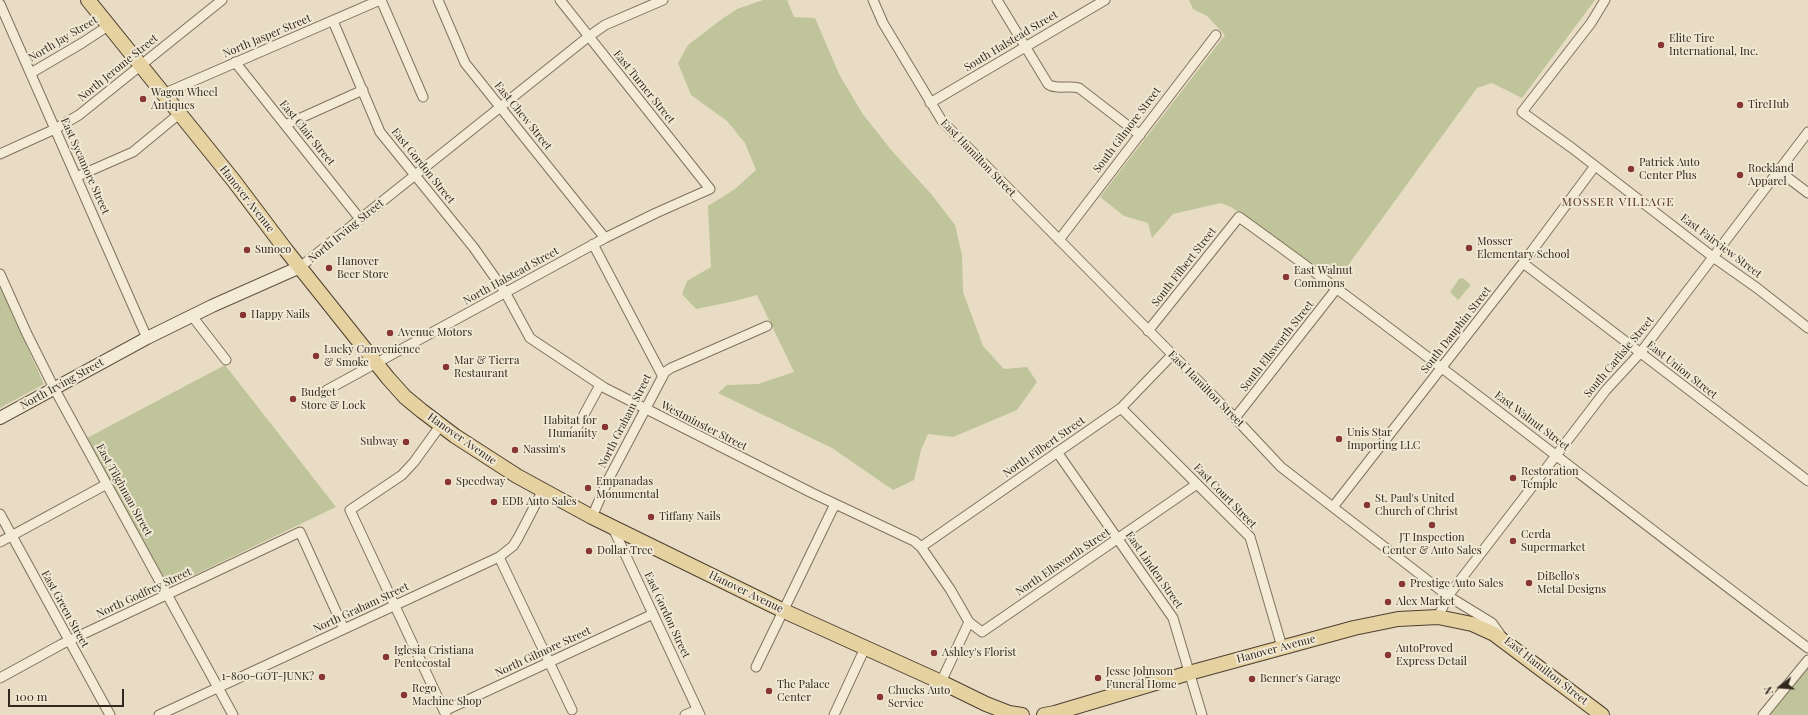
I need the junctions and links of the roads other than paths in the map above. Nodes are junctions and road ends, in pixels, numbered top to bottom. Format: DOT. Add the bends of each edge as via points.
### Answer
graph roads {
  1 [pos="88,0"];
  2 [pos="222,0"];
  3 [pos="381,0"];
  4 [pos="438,0"];
  5 [pos="560,0"];
  6 [pos="663,0"];
  7 [pos="873,0"];
  8 [pos="997,0"];
  9 [pos="1105,0"];
  10 [pos="1605,0"];
  11 [pos="0,4"];
  12 [pos="332,21"];
  13 [pos="108,26"];
  14 [pos="1216,35"];
  15 [pos="588,36"];
  16 [pos="1024,47"];
  17 [pos="235,62"];
  18 [pos="140,66"];
  19 [pos="31,73"];
  20 [pos="363,90"];
  21 [pos="163,94"];
  22 [pos="423,97"];
  23 [pos="930,104"];
  24 [pos="500,107"];
  25 [pos="179,114"];
  26 [pos="285,125"];
  27 [pos="56,130"];
  28 [pos="1808,132"];
  29 [pos="1140,134"];
  30 [pos="0,154"];
  31 [pos="1595,166"];
  32 [pos="1779,171"];
  33 [pos="415,175"];
  34 [pos="76,177"];
  35 [pos="710,189"];
  36 [pos="1808,193"];
  37 [pos="1239,217"];
  38 [pos="360,219"];
  39 [pos="605,238"];
  40 [pos="1059,240"];
  41 [pos="593,244"];
  42 [pos="1713,257"];
  43 [pos="1523,263"];
  44 [pos="300,267"];
  45 [pos="0,274"];
  46 [pos="1337,288"];
  47 [pos="505,292"];
  48 [pos="192,316"];
  49 [pos="767,326"];
  50 [pos="1808,328"];
  51 [pos="1148,331"];
  52 [pos="147,338"];
  53 [pos="1641,352"];
  54 [pos="1172,355"];
  55 [pos="226,360"];
  56 [pos="377,363"];
  57 [pos="1442,367"];
  58 [pos="662,375"];
  59 [pos="600,385"];
  60 [pos="54,388"];
  61 [pos="327,390"];
  62 [pos="1120,408"];
  63 [pos="645,409"];
  64 [pos="0,418"];
  65 [pos="1235,418"];
  66 [pos="440,426"];
  67 [pos="574,432"];
  68 [pos="1057,452"];
  69 [pos="1557,455"];
  70 [pos="1808,481"];
  71 [pos="107,484"];
  72 [pos="1197,484"];
  73 [pos="543,490"];
  74 [pos="835,504"];
  75 [pos="1333,507"];
  76 [pos="0,514"];
  77 [pos="592,517"];
  78 [pos="612,526"];
  79 [pos="12,536"];
  80 [pos="1118,539"];
  81 [pos="0,542"];
  82 [pos="921,546"];
  83 [pos="499,557"];
  84 [pos="167,595"];
  85 [pos="1448,596"];
  86 [pos="394,606"];
  87 [pos="784,610"];
  88 [pos="653,614"];
  89 [pos="1438,617"];
  90 [pos="969,622"];
  91 [pos="344,628"];
  92 [pos="69,641"];
  93 [pos="1507,643"];
  94 [pos="1282,647"];
  95 [pos="865,648"];
  96 [pos="1808,648"];
  97 [pos="1808,660"];
  98 [pos="548,662"];
  99 [pos="756,667"];
  100 [pos="1189,673"];
  101 [pos="0,678"];
  102 [pos="941,682"];
  103 [pos="218,688"];
  104 [pos="572,710"];
  105 [pos="698,712"];
  106 [pos="445,713"];
  107 [pos="110,715"];
  108 [pos="159,715"];
  109 [pos="232,715"];
  110 [pos="685,715"];
  111 [pos="834,715"];
  112 [pos="1022,715"];
  113 [pos="1044,715"];
  114 [pos="1202,715"];
  115 [pos="1602,715"];
  116 [pos="1763,715"];
  1 -- 13 [label="main road, Hanover Avenue"];
  2 -- 18 [label="street, North Jerome Street"];
  3 -- 12 [label="street, North Jasper Street"];
  3 -- 22 [label="street"];
  4 -- 24 [label="street, East Chew Street" via="465,63"];
  5 -- 15 [label="street, East Turner Street"];
  6 -- 15 [label="street, North Irving Street" via="604,25"];
  7 -- 23 [label="street, East Hamilton Street" via="883,24"];
  8 -- 16 [label="street"];
  9 -- 16 [label="street, South Halstead Street"];
  10 -- 31 [label="street, East Fairview Street" via="1591,23 1522,112"];
  11 -- 19 [label="street, East Sycamore Street"];
  12 -- 17 [label="street, North Jasper Street"];
  12 -- 20 [label="street, East Gordon Street"];
  13 -- 18 [label="main road, Hanover Avenue"];
  13 -- 19 [label="street, North Jay Street"];
  14 -- 29 [label="street, South Gilmore Street"];
  15 -- 24 [label="street, North Irving Street"];
  15 -- 35 [label="street, East Turner Street"];
  16 -- 23 [label="street, South Halstead Street"];
  16 -- 29 [label="street" via="1051,86 1078,88"];
  17 -- 21 [label="street, North Jasper Street"];
  17 -- 26 [label="street, East Clair Street"];
  18 -- 21 [label="main road, Hanover Avenue"];
  18 -- 27 [label="street, North Jerome Street" via="79,115"];
  19 -- 27 [label="street, East Sycamore Street"];
  20 -- 26 [label="street"];
  20 -- 33 [label="street, East Gordon Street" via="380,132"];
  21 -- 25 [label="main road, Hanover Avenue"];
  23 -- 40 [label="street, East Hamilton Street" via="942,121"];
  24 -- 33 [label="street, North Irving Street"];
  24 -- 39 [label="street, East Chew Street"];
  25 -- 34 [label="street" via="133,152"];
  25 -- 44 [label="main road, Hanover Avenue"];
  26 -- 38 [label="street, East Clair Street"];
  27 -- 30 [label="street, North Jerome Street"];
  27 -- 34 [label="street, East Sycamore Street"];
  28 -- 32 [label="street, South Carlisle Street"];
  29 -- 40 [label="street, South Gilmore Street"];
  31 -- 42 [label="street, East Fairview Street"];
  31 -- 43 [label="street, South Dauphin Street"];
  32 -- 36 [label="street"];
  32 -- 42 [label="street, South Carlisle Street"];
  33 -- 38 [label="street, North Irving Street"];
  33 -- 47 [label="street, East Gordon Street" via="474,248"];
  34 -- 52 [label="street, East Sycamore Street"];
  35 -- 39 [label="street, North Halstead Street"];
  37 -- 46 [label="street, East Walnut Street"];
  37 -- 51 [label="street, South Filbert Street"];
  38 -- 44 [label="street, North Irving Street"];
  39 -- 41 [label="street, North Halstead Street"];
  40 -- 51 [label="street, East Hamilton Street"];
  41 -- 47 [label="street, North Halstead Street"];
  41 -- 58 [label="street"];
  42 -- 50 [label="street, East Fairview Street"];
  42 -- 53 [label="street, South Carlisle Street"];
  43 -- 53 [label="street, East Union Street"];
  43 -- 57 [label="street, South Dauphin Street"];
  44 -- 48 [label="main road, North Irving Street"];
  44 -- 56 [label="main road, Hanover Avenue"];
  45 -- 60 [label="street, East Tilghman Street"];
  46 -- 57 [label="street, East Walnut Street"];
  46 -- 65 [label="street, South Ellsworth Street"];
  47 -- 56 [label="street, North Halstead Street"];
  47 -- 59 [label="street, Westminster Street" via="530,338"];
  48 -- 52 [label="main road, North Irving Street"];
  48 -- 55 [label="street"];
  49 -- 58 [label="street, North Graham Street" via="671,368"];
  51 -- 54 [label="street, East Hamilton Street"];
  52 -- 60 [label="main road, North Irving Street"];
  53 -- 69 [label="street, South Carlisle Street" via="1606,390"];
  53 -- 70 [label="street, East Union Street"];
  54 -- 62 [label="street, North Filbert Street"];
  54 -- 65 [label="street, East Hamilton Street"];
  56 -- 61 [label="street, North Halstead Street"];
  56 -- 66 [label="main road, Hanover Avenue" via="405,397"];
  57 -- 69 [label="street, East Walnut Street"];
  57 -- 75 [label="street, South Dauphin Street"];
  58 -- 63 [label="street, North Graham Street"];
  59 -- 63 [label="street, Westminster Street"];
  59 -- 67 [label="street"];
  60 -- 64 [label="main road, North Irving Street"];
  60 -- 71 [label="street, East Tilghman Street"];
  62 -- 68 [label="street, North Filbert Street"];
  62 -- 72 [label="street, East Court Street"];
  63 -- 74 [label="street, Westminster Street"];
  63 -- 77 [label="street, North Graham Street"];
  65 -- 75 [label="street, East Hamilton Street" via="1281,467"];
  66 -- 73 [label="main road, Hanover Avenue"];
  66 -- 86 [label="street" via="406,472 350,510"];
  68 -- 80 [label="street, East Linden Street"];
  68 -- 82 [label="street, North Filbert Street"];
  69 -- 85 [label="street, South Carlisle Street"];
  69 -- 96 [label="street, East Walnut Street" via="1656,534"];
  71 -- 79 [label="street"];
  71 -- 84 [label="street, East Tilghman Street"];
  72 -- 80 [label="street, North Ellsworth Street"];
  72 -- 94 [label="street, East Court Street" via="1250,538"];
  73 -- 77 [label="main road, Hanover Avenue"];
  73 -- 83 [label="street, North Graham Street" via="513,546"];
  74 -- 82 [label="street, Westminster Street" via="914,540"];
  74 -- 87 [label="street"];
  75 -- 85 [label="street, East Hamilton Street"];
  76 -- 79 [label="street, East Green Street"];
  77 -- 78 [label="main road, Hanover Avenue"];
  78 -- 87 [label="main road, Hanover Avenue"];
  78 -- 88 [label="street, East Gordon Street"];
  79 -- 81 [label="street"];
  79 -- 92 [label="street, East Green Street"];
  80 -- 90 [label="street, North Ellsworth Street" via="982,632"];
  80 -- 100 [label="street, East Linden Street" via="1173,618"];
  82 -- 90 [label="street" via="950,588"];
  83 -- 86 [label="street, North Graham Street"];
  83 -- 98 [label="street"];
  84 -- 91 [label="street, North Godfrey Street" via="300,532"];
  84 -- 92 [label="street, North Godfrey Street"];
  84 -- 103 [label="street, East Tilghman Street"];
  85 -- 89 [label="street, South Carlisle Street"];
  85 -- 93 [label="street, East Hamilton Street" via="1492,623"];
  86 -- 91 [label="street, North Graham Street"];
  86 -- 106 [label="street"];
  87 -- 95 [label="main road, Hanover Avenue"];
  87 -- 99 [label="street"];
  88 -- 98 [label="street, North Gilmore Street"];
  88 -- 105 [label="street, East Gordon Street"];
  89 -- 93 [label="main road, Hanover Avenue" via="1472,624"];
  89 -- 94 [label="main road, Hanover Avenue" via="1386,621"];
  90 -- 102 [label="street"];
  91 -- 103 [label="street, North Graham Street"];
  92 -- 101 [label="street, North Godfrey Street"];
  92 -- 107 [label="street, East Green Street"];
  93 -- 115 [label="main road, East Hamilton Street"];
  94 -- 100 [label="main road, Hanover Avenue"];
  95 -- 102 [label="main road, Hanover Avenue"];
  95 -- 111 [label="street"];
  97 -- 116 [label="street"];
  98 -- 104 [label="street"];
  98 -- 106 [label="street, North Gilmore Street"];
  100 -- 113 [label="main road, Hanover Avenue"];
  100 -- 114 [label="street, East Linden Street"];
  102 -- 112 [label="main road, Hanover Avenue" via="986,704"];
  103 -- 108 [label="street, North Graham Street"];
  103 -- 109 [label="street, East Tilghman Street"];
  105 -- 110 [label="street"];
}
